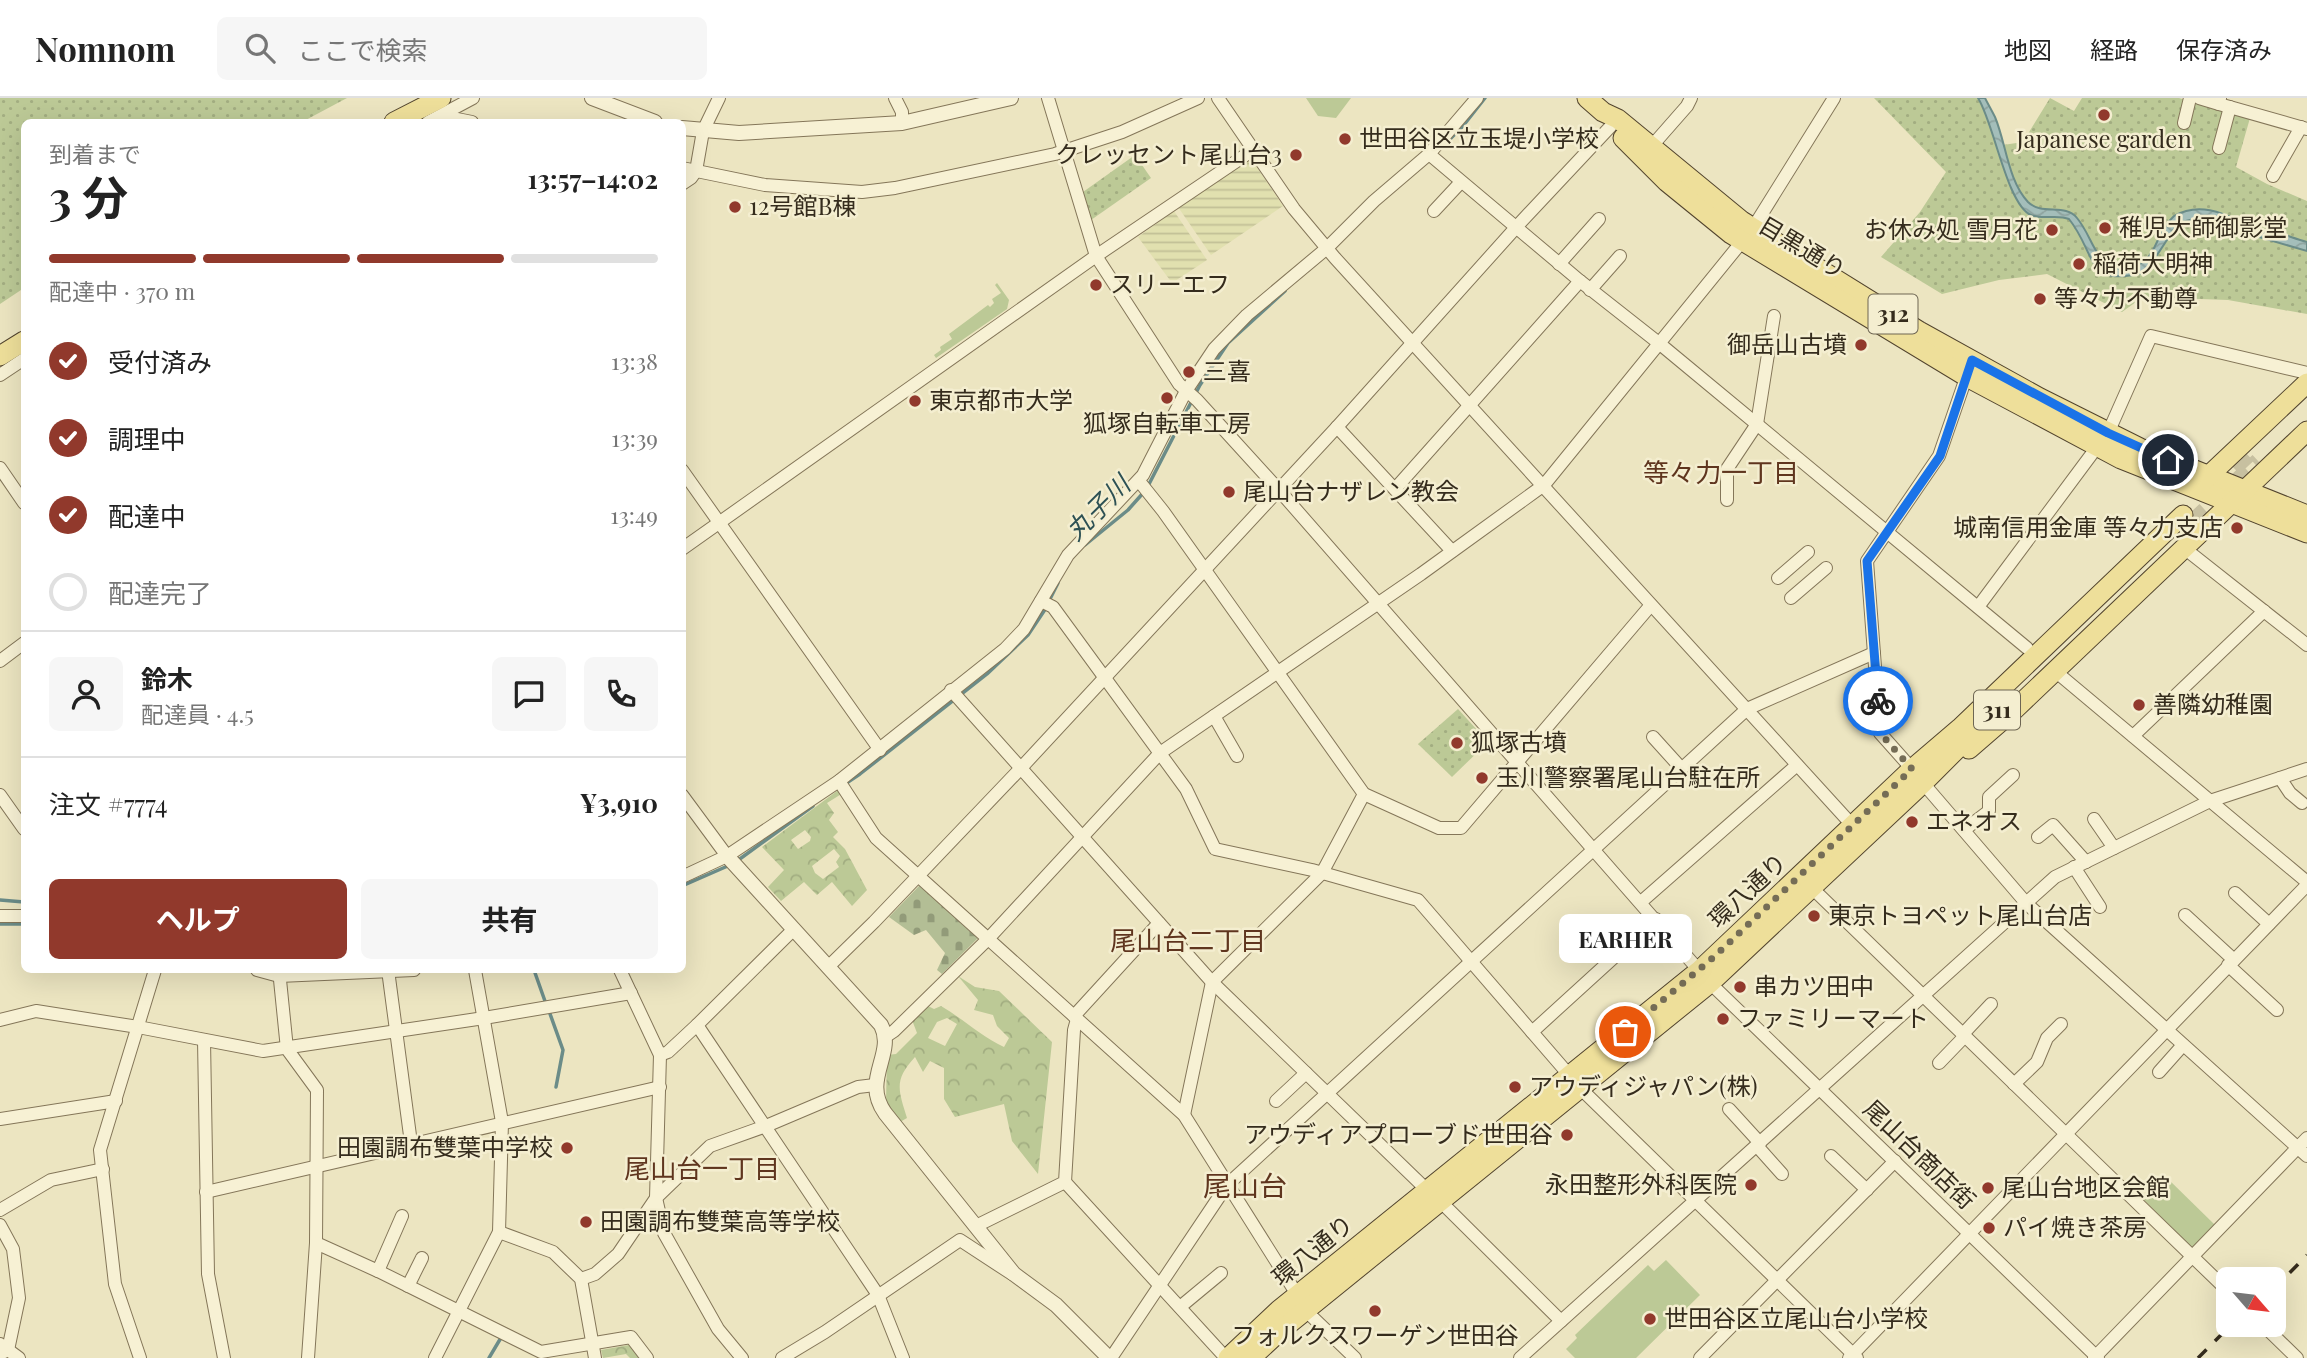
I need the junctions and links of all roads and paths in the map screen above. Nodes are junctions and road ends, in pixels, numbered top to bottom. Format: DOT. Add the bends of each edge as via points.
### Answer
graph roads {
  1 [pos="473,98"];
  2 [pos="592,98"];
  3 [pos="719,98"];
  4 [pos="895,98"];
  5 [pos="1011,98"];
  6 [pos="1048,98"];
  7 [pos="1198,98"];
  8 [pos="1219,98"];
  9 [pos="1477,98"];
  10 [pos="1587,98"];
  11 [pos="1691,98"];
  12 [pos="1834,98"];
  13 [pos="2190,98"];
  14 [pos="2199,98"];
  15 [pos="2223,103"];
  16 [pos="439,115"];
  17 [pos="413,119"];
  18 [pos="457,119"];
  19 [pos="647,119"];
  20 [pos="1607,120"];
  21 [pos="902,123"];
  22 [pos="2184,123"];
  23 [pos="2304,128"];
  24 [pos="686,129"];
  25 [pos="703,131"];
  26 [pos="1651,148"];
  27 [pos="2219,148"];
  28 [pos="1253,150"];
  29 [pos="1065,151"];
  30 [pos="1432,157"];
  31 [pos="689,170"];
  32 [pos="2273,176"];
  33 [pos="1461,182"];
  34 [pos="1434,211"];
  35 [pos="1599,219"];
  36 [pos="1516,228"];
  37 [pos="1747,234"];
  38 [pos="1330,252"];
  39 [pos="1096,256"];
  40 [pos="1620,256"];
  41 [pos="1559,264"];
  42 [pos="1585,285"];
  43 [pos="1774,316"];
  44 [pos="21,343"];
  45 [pos="1413,344"];
  46 [pos="1660,344"];
  47 [pos="0,356"];
  48 [pos="21,361"];
  49 [pos="1970,368"];
  50 [pos="2307,373"];
  51 [pos="0,374"];
  52 [pos="2307,383"];
  53 [pos="1191,395"];
  54 [pos="2307,399"];
  55 [pos="1470,405"];
  56 [pos="2307,416"];
  57 [pos="1757,424"];
  58 [pos="1337,427"];
  59 [pos="2307,431"];
  60 [pos="2103,440"];
  61 [pos="2261,458"];
  62 [pos="0,468"];
  63 [pos="686,476"];
  64 [pos="2202,483"];
  65 [pos="1544,485"];
  66 [pos="1144,487"];
  67 [pos="1278,489"];
  68 [pos="1395,489"];
  69 [pos="2238,496"];
  70 [pos="21,499"];
  71 [pos="1727,500"];
  72 [pos="2284,506"];
  73 [pos="2307,515"];
  74 [pos="2188,519"];
  75 [pos="720,523"];
  76 [pos="1887,531"];
  77 [pos="2307,533"];
  78 [pos="686,545"];
  79 [pos="2184,548"];
  80 [pos="1452,551"];
  81 [pos="1808,552"];
  82 [pos="1826,568"];
  83 [pos="1204,569"];
  84 [pos="1777,578"];
  85 [pos="1791,598"];
  86 [pos="1377,602"];
  87 [pos="1046,603"];
  88 [pos="1651,605"];
  89 [pos="1978,607"];
  90 [pos="2264,611"];
  91 [pos="21,645"];
  92 [pos="2307,645"];
  93 [pos="2027,648"];
  94 [pos="1874,653"];
  95 [pos="0,661"];
  96 [pos="2055,671"];
  97 [pos="1277,673"];
  98 [pos="1105,677"];
  99 [pos="956,695"];
  100 [pos="1746,709"];
  101 [pos="1214,716"];
  102 [pos="2133,736"];
  103 [pos="1653,737"];
  104 [pos="880,750"];
  105 [pos="1160,753"];
  106 [pos="1237,756"];
  107 [pos="1518,761"];
  108 [pos="1797,765"];
  109 [pos="1021,768"];
  110 [pos="1681,768"];
  111 [pos="2307,769"];
  112 [pos="2013,775"];
  113 [pos="1918,776"];
  114 [pos="2280,778"];
  115 [pos="840,782"];
  116 [pos="0,794"];
  117 [pos="1364,794"];
  118 [pos="686,801"];
  119 [pos="2210,801"];
  120 [pos="2302,803"];
  121 [pos="2094,819"];
  122 [pos="21,826"];
  123 [pos="1853,826"];
  124 [pos="1964,830"];
  125 [pos="2038,837"];
  126 [pos="1083,838"];
  127 [pos="2114,848"];
  128 [pos="1594,849"];
  129 [pos="731,861"];
  130 [pos="2079,865"];
  131 [pos="1322,873"];
  132 [pos="686,876"];
  133 [pos="918,876"];
  134 [pos="2307,883"];
  135 [pos="1812,888"];
  136 [pos="2235,893"];
  137 [pos="2094,894"];
  138 [pos="1641,902"];
  139 [pos="2027,904"];
  140 [pos="2100,907"];
  141 [pos="2185,915"];
  142 [pos="0,916"];
  143 [pos="21,916"];
  144 [pos="1656,919"];
  145 [pos="1160,923"];
  146 [pos="2269,924"];
  147 [pos="794,929"];
  148 [pos="988,939"];
  149 [pos="1472,961"];
  150 [pos="2231,963"];
  151 [pos="828,967"];
  152 [pos="154,973"];
  153 [pos="279,973"];
  154 [pos="388,973"];
  155 [pos="476,973"];
  156 [pos="621,973"];
  157 [pos="1705,976"];
  158 [pos="1212,982"];
  159 [pos="631,993"];
  160 [pos="1924,996"];
  161 [pos="1992,1004"];
  162 [pos="2277,1010"];
  163 [pos="1075,1017"];
  164 [pos="484,1018"];
  165 [pos="0,1020"];
  166 [pos="2061,1024"];
  167 [pos="697,1025"];
  168 [pos="138,1027"];
  169 [pos="2166,1029"];
  170 [pos="395,1031"];
  171 [pos="1532,1032"];
  172 [pos="1964,1035"];
  173 [pos="885,1037"];
  174 [pos="204,1040"];
  175 [pos="2183,1045"];
  176 [pos="287,1049"];
  177 [pos="660,1055"];
  178 [pos="1939,1063"];
  179 [pos="2159,1072"];
  180 [pos="1306,1073"];
  181 [pos="1575,1082"];
  182 [pos="2014,1084"];
  183 [pos="875,1085"];
  184 [pos="660,1087"];
  185 [pos="1821,1089"];
  186 [pos="1328,1094"];
  187 [pos="116,1101"];
  188 [pos="1276,1101"];
  189 [pos="1728,1109"];
  190 [pos="1184,1115"];
  191 [pos="0,1119"];
  192 [pos="502,1122"];
  193 [pos="766,1126"];
  194 [pos="2066,1134"];
  195 [pos="2307,1138"];
  196 [pos="411,1143"];
  197 [pos="1758,1145"];
  198 [pos="2302,1152"];
  199 [pos="1830,1156"];
  200 [pos="1895,1161"];
  201 [pos="317,1166"];
  202 [pos="103,1169"];
  203 [pos="1782,1174"];
  204 [pos="1065,1182"];
  205 [pos="1227,1185"];
  206 [pos="1867,1190"];
  207 [pos="206,1192"];
  208 [pos="1434,1196"];
  209 [pos="656,1198"];
  210 [pos="1696,1201"];
  211 [pos="0,1210"];
  212 [pos="402,1216"];
  213 [pos="0,1225"];
  214 [pos="976,1226"];
  215 [pos="499,1232"];
  216 [pos="1969,1233"];
  217 [pos="316,1243"];
  218 [pos="2192,1256"];
  219 [pos="422,1258"];
  220 [pos="378,1271"];
  221 [pos="1221,1273"];
  222 [pos="581,1279"];
  223 [pos="1020,1279"];
  224 [pos="2216,1279"];
  225 [pos="1778,1280"];
  226 [pos="1161,1285"];
  227 [pos="408,1286"];
  228 [pos="878,1295"];
  229 [pos="1301,1303"];
  230 [pos="1180,1307"];
  231 [pos="459,1311"];
  232 [pos="1561,1321"];
  233 [pos="2275,1337"];
  234 [pos="593,1344"];
  235 [pos="7,1352"];
  236 [pos="540,1355"];
  237 [pos="1853,1357"];
  238 [pos="2096,1357"];
  239 [pos="140,1358"];
  240 [pos="224,1358"];
  241 [pos="308,1358"];
  242 [pos="435,1358"];
  243 [pos="596,1358"];
  244 [pos="647,1358"];
  245 [pos="742,1358"];
  246 [pos="782,1358"];
  247 [pos="903,1358"];
  248 [pos="1110,1358"];
  249 [pos="1227,1358"];
  250 [pos="1251,1358"];
  251 [pos="1355,1358"];
  252 [pos="1520,1358"];
  253 [pos="1700,1358"];
  254 [pos="2297,1358"];
  1 -- 16 [label="street"];
  2 -- 19 [label="street"];
  3 -- 25 [label="street"];
  4 -- 21 [label="street"];
  5 -- 21 [label="street"];
  6 -- 29 [label="street, 尾山台商店街"];
  7 -- 29 [label="street"];
  8 -- 28 [label="street"];
  9 -- 30 [label="street"];
  10 -- 20 [label="main road, 目黒通り / 312"];
  11 -- 26 [label="street"];
  12 -- 37 [label="street"];
  13 -- 22 [label="street"];
  14 -- 15 [label="street"];
  15 -- 23 [label="street"];
  15 -- 27 [label="street"];
  16 -- 17 [label="main road"];
  16 -- 18 [label="street"];
  20 -- 26 [label="main road, 目黒通り / 312" via="1618,120"];
  20 -- 36 [label="street"];
  20 -- 37 [label="main road, 目黒通り / 312" via="1667,182"];
  21 -- 25 [label="street"];
  23 -- 32 [label="street"];
  24 -- 25 [label="street"];
  25 -- 31 [label="street"];
  26 -- 37 [label="main road, 目黒通り / 312" via="1720,204"];
  28 -- 38 [label="street"];
  28 -- 39 [label="street"];
  29 -- 31 [label="street" via="862,192 765,185"];
  29 -- 39 [label="street, 尾山台商店街"];
  30 -- 33 [label="street"];
  30 -- 38 [label="street" via="1374,201"];
  33 -- 34 [label="street"];
  33 -- 36 [label="street"];
  35 -- 41 [label="street"];
  36 -- 41 [label="street"];
  36 -- 45 [label="street"];
  37 -- 46 [label="street"];
  37 -- 49 [label="main road, 目黒通り / 312" via="1919,331"];
  38 -- 45 [label="street"];
  38 -- 53 [label="street" via="1230,331 1214,349"];
  39 -- 53 [label="street, 尾山台商店街" via="1179,384"];
  39 -- 75 [label="street"];
  40 -- 42 [label="street"];
  41 -- 42 [label="street"];
  42 -- 46 [label="street"];
  42 -- 55 [label="street"];
  43 -- 57 [label="street"];
  44 -- 47 [label="main road"];
  45 -- 55 [label="street"];
  45 -- 58 [label="street"];
  46 -- 57 [label="street"];
  46 -- 65 [label="street"];
  48 -- 51 [label="street"];
  49 -- 60 [label="main road, 目黒通り / 312"];
  49 -- 76 [label="street" via="1940,456"];
  50 -- 60 [label="street" via="2151,336"];
  52 -- 64 [label="main road"];
  53 -- 66 [label="street" via="1163,440"];
  53 -- 67 [label="street, 尾山台商店街"];
  54 -- 61 [label="main road"];
  55 -- 65 [label="street"];
  55 -- 68 [label="street"];
  56 -- 61 [label="main road"];
  57 -- 71 [label="street" via="1727,469"];
  57 -- 76 [label="street"];
  58 -- 67 [label="street"];
  58 -- 68 [label="street"];
  59 -- 61 [label="main road"];
  60 -- 64 [label="main road, 目黒通り / 312"];
  60 -- 89 [label="street"];
  61 -- 69 [label="main road"];
  61 -- 72 [label="main road" via="2269,472 2267,485"];
  62 -- 70 [label="street"];
  63 -- 75 [label="street"];
  64 -- 69 [label="main road, 目黒通り / 312"];
  64 -- 93 [label="main road"];
  65 -- 80 [label="street"];
  65 -- 88 [label="street"];
  66 -- 83 [label="street"];
  66 -- 87 [label="street" via="1075,546 1060,565"];
  67 -- 83 [label="street"];
  67 -- 86 [label="street, 尾山台商店街"];
  68 -- 80 [label="street"];
  69 -- 72 [label="main road, 目黒通り / 312"];
  69 -- 77 [label="main road, 目黒通り / 312"];
  69 -- 79 [label="main road"];
  72 -- 73 [label="main road, 目黒通り / 312"];
  74 -- 113 [label="main road, 環八通り / 311" via="1960,728"];
  75 -- 78 [label="street"];
  75 -- 104 [label="street"];
  76 -- 89 [label="street"];
  76 -- 94 [label="street" via="1867,561"];
  79 -- 90 [label="street"];
  79 -- 96 [label="main road"];
  80 -- 86 [label="street"];
  81 -- 84 [label="street"];
  82 -- 85 [label="street"];
  83 -- 97 [label="street"];
  83 -- 98 [label="street"];
  86 -- 97 [label="street"];
  86 -- 107 [label="street, 尾山台商店街"];
  87 -- 98 [label="street"];
  87 -- 99 [label="street"];
  88 -- 100 [label="street"];
  88 -- 107 [label="street"];
  89 -- 93 [label="street"];
  90 -- 92 [label="street"];
  90 -- 102 [label="street"];
  91 -- 95 [label="street"];
  93 -- 113 [label="main road" via="1953,719"];
  94 -- 100 [label="street"];
  94 -- 113 [label="street" via="1880,733"];
  96 -- 102 [label="street"];
  96 -- 113 [label="main road" via="1975,744"];
  97 -- 101 [label="street"];
  97 -- 117 [label="street"];
  98 -- 105 [label="street"];
  98 -- 109 [label="street"];
  99 -- 104 [label="street"];
  99 -- 109 [label="street"];
  100 -- 108 [label="street"];
  100 -- 110 [label="street"];
  101 -- 105 [label="street"];
  101 -- 106 [label="street"];
  102 -- 119 [label="street"];
  103 -- 110 [label="street"];
  104 -- 115 [label="street"];
  105 -- 126 [label="street"];
  105 -- 131 [label="street" via="1186,789 1215,849"];
  107 -- 117 [label="street" via="1461,828 1439,828"];
  107 -- 128 [label="street, 尾山台商店街"];
  108 -- 123 [label="street"];
  108 -- 138 [label="street"];
  109 -- 126 [label="street"];
  109 -- 133 [label="street"];
  110 -- 128 [label="street"];
  111 -- 114 [label="street"];
  112 -- 124 [label="street" via="1989,797 1989,811"];
  113 -- 123 [label="main road, 環八通り / 311"];
  113 -- 124 [label="street"];
  113 -- 135 [label="main road, 環八通り / 311"];
  114 -- 119 [label="street"];
  114 -- 120 [label="street"];
  115 -- 129 [label="street"];
  115 -- 133 [label="street" via="876,838"];
  116 -- 122 [label="street"];
  117 -- 131 [label="street"];
  118 -- 129 [label="street"];
  119 -- 127 [label="street"];
  119 -- 134 [label="street"];
  121 -- 127 [label="street"];
  123 -- 157 [label="main road, 環八通り / 311"];
  124 -- 139 [label="street"];
  125 -- 130 [label="street" via="2053,825"];
  126 -- 145 [label="street"];
  126 -- 148 [label="street"];
  127 -- 130 [label="street"];
  128 -- 138 [label="street, 尾山台商店街"];
  128 -- 149 [label="street"];
  129 -- 132 [label="street"];
  129 -- 147 [label="street"];
  130 -- 137 [label="street"];
  130 -- 139 [label="street" via="2055,877"];
  130 -- 140 [label="street"];
  131 -- 149 [label="street" via="1418,900"];
  131 -- 158 [label="street"];
  133 -- 148 [label="street"];
  133 -- 151 [label="street"];
  134 -- 146 [label="street"];
  135 -- 157 [label="main road, 環八通り / 311"];
  135 -- 160 [label="street"];
  136 -- 146 [label="street"];
  138 -- 144 [label="street, 尾山台商店街"];
  139 -- 160 [label="street"];
  139 -- 169 [label="street"];
  141 -- 150 [label="street"];
  142 -- 143 [label="street"];
  144 -- 157 [label="street, 尾山台商店街"];
  144 -- 171 [label="street"];
  145 -- 158 [label="street"];
  145 -- 163 [label="street"];
  146 -- 150 [label="street"];
  147 -- 151 [label="street"];
  147 -- 167 [label="street"];
  148 -- 163 [label="street"];
  148 -- 173 [label="street"];
  149 -- 171 [label="street"];
  149 -- 186 [label="street"];
  150 -- 162 [label="street"];
  150 -- 169 [label="street"];
  151 -- 173 [label="street" via="881,1025"];
  152 -- 168 [label="street"];
  153 -- 176 [label="street"];
  154 -- 170 [label="street"];
  155 -- 164 [label="street"];
  156 -- 159 [label="street"];
  157 -- 181 [label="main road, 環八通り / 311"];
  157 -- 185 [label="street, 尾山台商店街"];
  158 -- 180 [label="street"];
  158 -- 190 [label="street"];
  159 -- 164 [label="street"];
  159 -- 177 [label="street"];
  160 -- 172 [label="street"];
  160 -- 185 [label="street"];
  161 -- 172 [label="street"];
  163 -- 190 [label="street"];
  163 -- 204 [label="street"];
  164 -- 170 [label="street"];
  164 -- 192 [label="street"];
  165 -- 168 [label="street" via="36,1011"];
  166 -- 182 [label="street" via="2048,1038 2037,1062"];
  167 -- 177 [label="street"];
  167 -- 193 [label="street"];
  168 -- 174 [label="street"];
  168 -- 187 [label="street"];
  169 -- 175 [label="street"];
  169 -- 194 [label="street"];
  170 -- 176 [label="street"];
  170 -- 196 [label="street"];
  171 -- 181 [label="street"];
  172 -- 178 [label="street"];
  172 -- 182 [label="street"];
  173 -- 183 [label="street"];
  174 -- 176 [label="street" via="262,1051"];
  174 -- 207 [label="street"];
  175 -- 179 [label="street"];
  175 -- 198 [label="street"];
  176 -- 201 [label="street" via="317,1090"];
  177 -- 184 [label="street"];
  180 -- 186 [label="street"];
  180 -- 188 [label="street"];
  181 -- 208 [label="main road, 環八通り / 311"];
  181 -- 210 [label="street"];
  182 -- 194 [label="street"];
  183 -- 193 [label="street" via="858,1087"];
  183 -- 214 [label="street" via="885,1113"];
  184 -- 192 [label="street"];
  184 -- 209 [label="street"];
  185 -- 197 [label="street"];
  185 -- 200 [label="street, 尾山台商店街"];
  186 -- 205 [label="street"];
  186 -- 208 [label="street"];
  187 -- 191 [label="street"];
  187 -- 202 [label="street" via="100,1150"];
  189 -- 197 [label="street"];
  190 -- 205 [label="street"];
  192 -- 196 [label="street"];
  192 -- 215 [label="street"];
  193 -- 209 [label="street" via="710,1146"];
  193 -- 228 [label="street"];
  194 -- 216 [label="street"];
  194 -- 218 [label="street"];
  195 -- 198 [label="street"];
  196 -- 201 [label="street"];
  197 -- 203 [label="street"];
  197 -- 210 [label="street"];
  198 -- 218 [label="street"];
  199 -- 206 [label="street"];
  200 -- 206 [label="street"];
  200 -- 216 [label="street, 尾山台商店街"];
  201 -- 207 [label="street"];
  201 -- 217 [label="street"];
  202 -- 211 [label="street" via="51,1180"];
  202 -- 239 [label="street" via="114,1284"];
  204 -- 214 [label="street"];
  204 -- 226 [label="street"];
  205 -- 226 [label="street"];
  205 -- 229 [label="street"];
  206 -- 225 [label="street"];
  207 -- 240 [label="street" via="208,1274"];
  208 -- 229 [label="main road, 環八通り / 311"];
  208 -- 232 [label="street"];
  209 -- 222 [label="street" via="618,1254 595,1275"];
  209 -- 245 [label="street" via="664,1233 719,1329"];
  210 -- 225 [label="street"];
  210 -- 232 [label="street"];
  212 -- 220 [label="street"];
  213 -- 235 [label="street" via="13,1249 19,1298"];
  214 -- 223 [label="street"];
  215 -- 222 [label="street" via="552,1252"];
  215 -- 231 [label="street"];
  216 -- 237 [label="street"];
  216 -- 238 [label="street, 尾山台商店街"];
  217 -- 220 [label="street"];
  217 -- 241 [label="street"];
  218 -- 224 [label="street"];
  218 -- 238 [label="street"];
  219 -- 227 [label="street"];
  220 -- 227 [label="street"];
  221 -- 230 [label="street"];
  222 -- 234 [label="street"];
  223 -- 228 [label="street" via="960,1240"];
  223 -- 248 [label="street"];
  225 -- 237 [label="street"];
  225 -- 253 [label="street"];
  226 -- 230 [label="street"];
  226 -- 248 [label="street"];
  227 -- 231 [label="street"];
  228 -- 246 [label="street"];
  228 -- 247 [label="street"];
  229 -- 249 [label="main road, 環八通り / 311"];
  229 -- 250 [label="main road, 環八通り / 311"];
  229 -- 251 [label="street"];
  230 -- 249 [label="street"];
  231 -- 236 [label="street"];
  231 -- 242 [label="street"];
  232 -- 252 [label="street"];
  233 -- 254 [label="street"];
  234 -- 236 [label="street"];
  234 -- 243 [label="street"];
  234 -- 244 [label="street" via="631,1337"];
}
